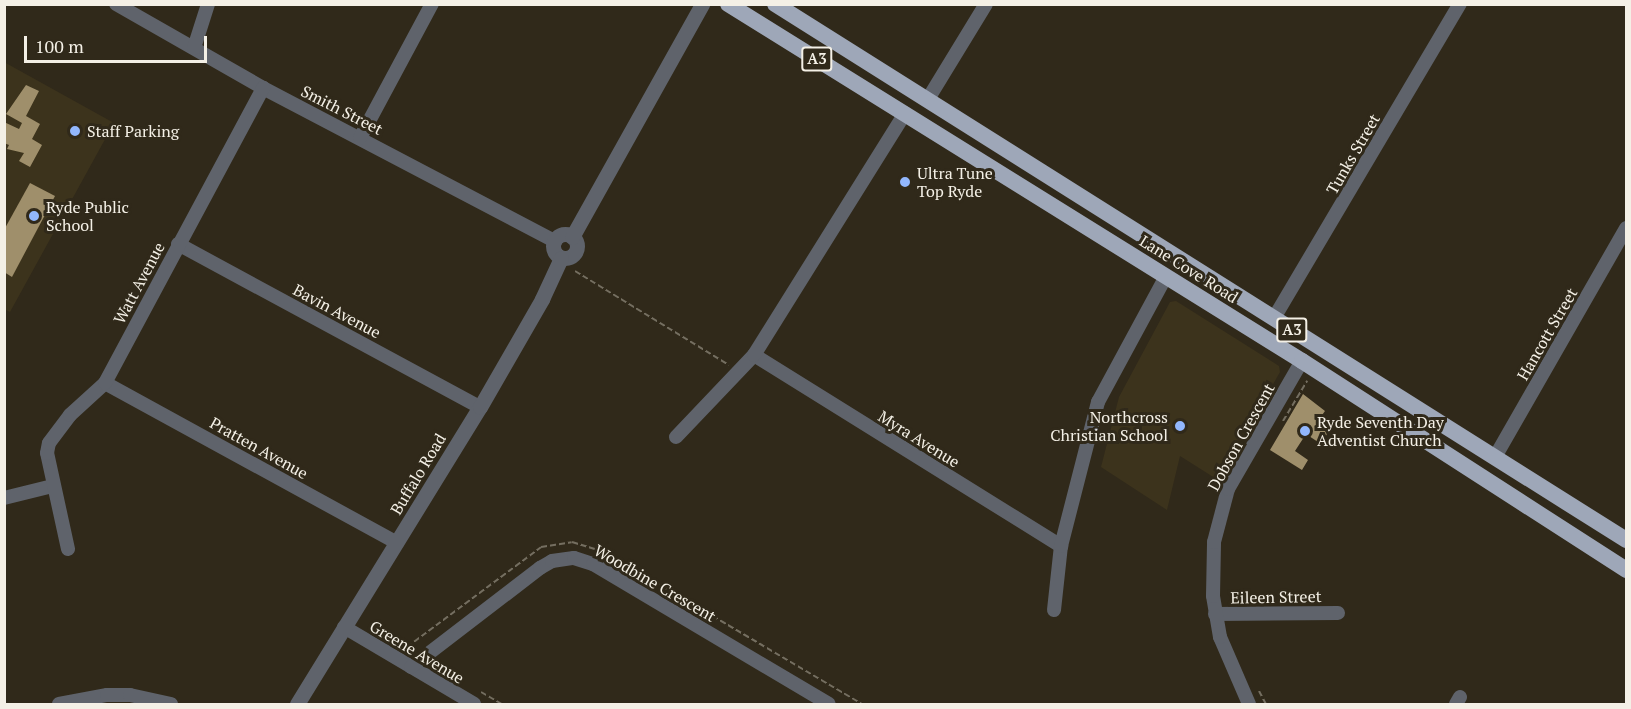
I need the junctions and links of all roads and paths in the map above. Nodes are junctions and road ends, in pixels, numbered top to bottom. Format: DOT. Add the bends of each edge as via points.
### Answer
graph roads {
  1 [pos="116,4"];
  2 [pos="208,4"];
  3 [pos="432,4"];
  4 [pos="702,4"];
  5 [pos="728,4"];
  6 [pos="775,4"];
  7 [pos="986,4"];
  8 [pos="1460,4"];
  9 [pos="194,48"];
  10 [pos="263,88"];
  11 [pos="928,99"];
  12 [pos="905,113"];
  13 [pos="360,138"];
  14 [pos="1626,228"];
  15 [pos="572,237"];
  16 [pos="555,241"];
  17 [pos="178,244"];
  18 [pos="561,258"];
  19 [pos="575,271"];
  20 [pos="1166,276"];
  21 [pos="1274,318"];
  22 [pos="754,355"];
  23 [pos="1302,361"];
  24 [pos="738,370"];
  25 [pos="1307,381"];
  26 [pos="105,382"];
  27 [pos="480,407"];
  28 [pos="1278,430"];
  29 [pos="676,437"];
  30 [pos="1495,457"];
  31 [pos="53,486"];
  32 [pos="4,498"];
  33 [pos="1626,540"];
  34 [pos="398,543"];
  35 [pos="1061,546"];
  36 [pos="68,549"];
  37 [pos="1600,553"];
  38 [pos="1626,570"];
  39 [pos="1626,580"];
  40 [pos="1054,610"];
  41 [pos="1338,613"];
  42 [pos="1215,614"];
  43 [pos="344,627"];
  44 [pos="407,647"];
  45 [pos="411,667"];
  46 [pos="1254,683"];
  47 [pos="1245,703"];
  48 [pos="59,705"];
  49 [pos="171,705"];
  50 [pos="297,705"];
  51 [pos="474,705"];
  52 [pos="829,705"];
  53 [pos="862,705"];
  54 [pos="1266,705"];
  1 -- 9 [label="street, Smith Street"];
  2 -- 9 [label="street"];
  3 -- 13 [label="street"];
  4 -- 15 [label="street"];
  5 -- 12 [label="highway, Lane Cove Road / A3"];
  6 -- 11 [label="highway, Lane Cove Road / A3"];
  7 -- 11 [label="street"];
  8 -- 21 [label="street, Tunks Street"];
  9 -- 10 [label="street, Smith Street"];
  10 -- 13 [label="street, Smith Street"];
  10 -- 17 [label="street, Watt Avenue"];
  11 -- 21 [label="highway, Lane Cove Road / A3"];
  12 -- 20 [label="highway, Lane Cove Road / A3"];
  12 -- 22 [label="street"];
  13 -- 16 [label="street, Smith Street"];
  14 -- 30 [label="street, Hancott Street"];
  15 -- 16 [label="street" via="565,234"];
  15 -- 18 [label="street" via="577,243 575,254"];
  16 -- 18 [label="street" via="555,252"];
  17 -- 26 [label="street, Watt Avenue"];
  17 -- 27 [label="street, Bavin Avenue"];
  18 -- 27 [label="street, Buffalo Road"];
  19 -- 24 [label="path"];
  20 -- 23 [label="highway, Lane Cove Road / A3"];
  20 -- 35 [label="street" via="1098,402"];
  21 -- 30 [label="highway, Lane Cove Road / A3"];
  22 -- 24 [label="street"];
  22 -- 35 [label="street, Myra Avenue"];
  23 -- 37 [label="highway, Lane Cove Road / A3"];
  23 -- 42 [label="street, Dobson Crescent" via="1225,497 1211,568"];
  24 -- 29 [label="street"];
  25 -- 28 [label="path"];
  26 -- 31 [label="street, Watt Avenue" via="70,415 49,443"];
  26 -- 34 [label="street, Pratten Avenue"];
  27 -- 34 [label="street, Buffalo Road"];
  30 -- 33 [label="highway, Lane Cove Road / A3"];
  31 -- 32 [label="street"];
  31 -- 36 [label="street, Watt Avenue"];
  34 -- 43 [label="street, Buffalo Road"];
  35 -- 40 [label="street"];
  37 -- 38 [label="highway, Lane Cove Road / A3"];
  37 -- 39 [label="street"];
  41 -- 42 [label="street, Eileen Street"];
  42 -- 47 [label="street, Dobson Crescent"];
  43 -- 45 [label="street, Greene Avenue"];
  43 -- 50 [label="street, Buffalo Road"];
  44 -- 53 [label="path" via="541,547 573,542 604,552"];
  45 -- 51 [label="street, Greene Avenue"];
  45 -- 52 [label="street, Woodbine Crescent" via="540,568 552,561 574,558 593,564"];
  46 -- 54 [label="path"];
  48 -- 49 [label="street" via="107,695 130,695"];
}
